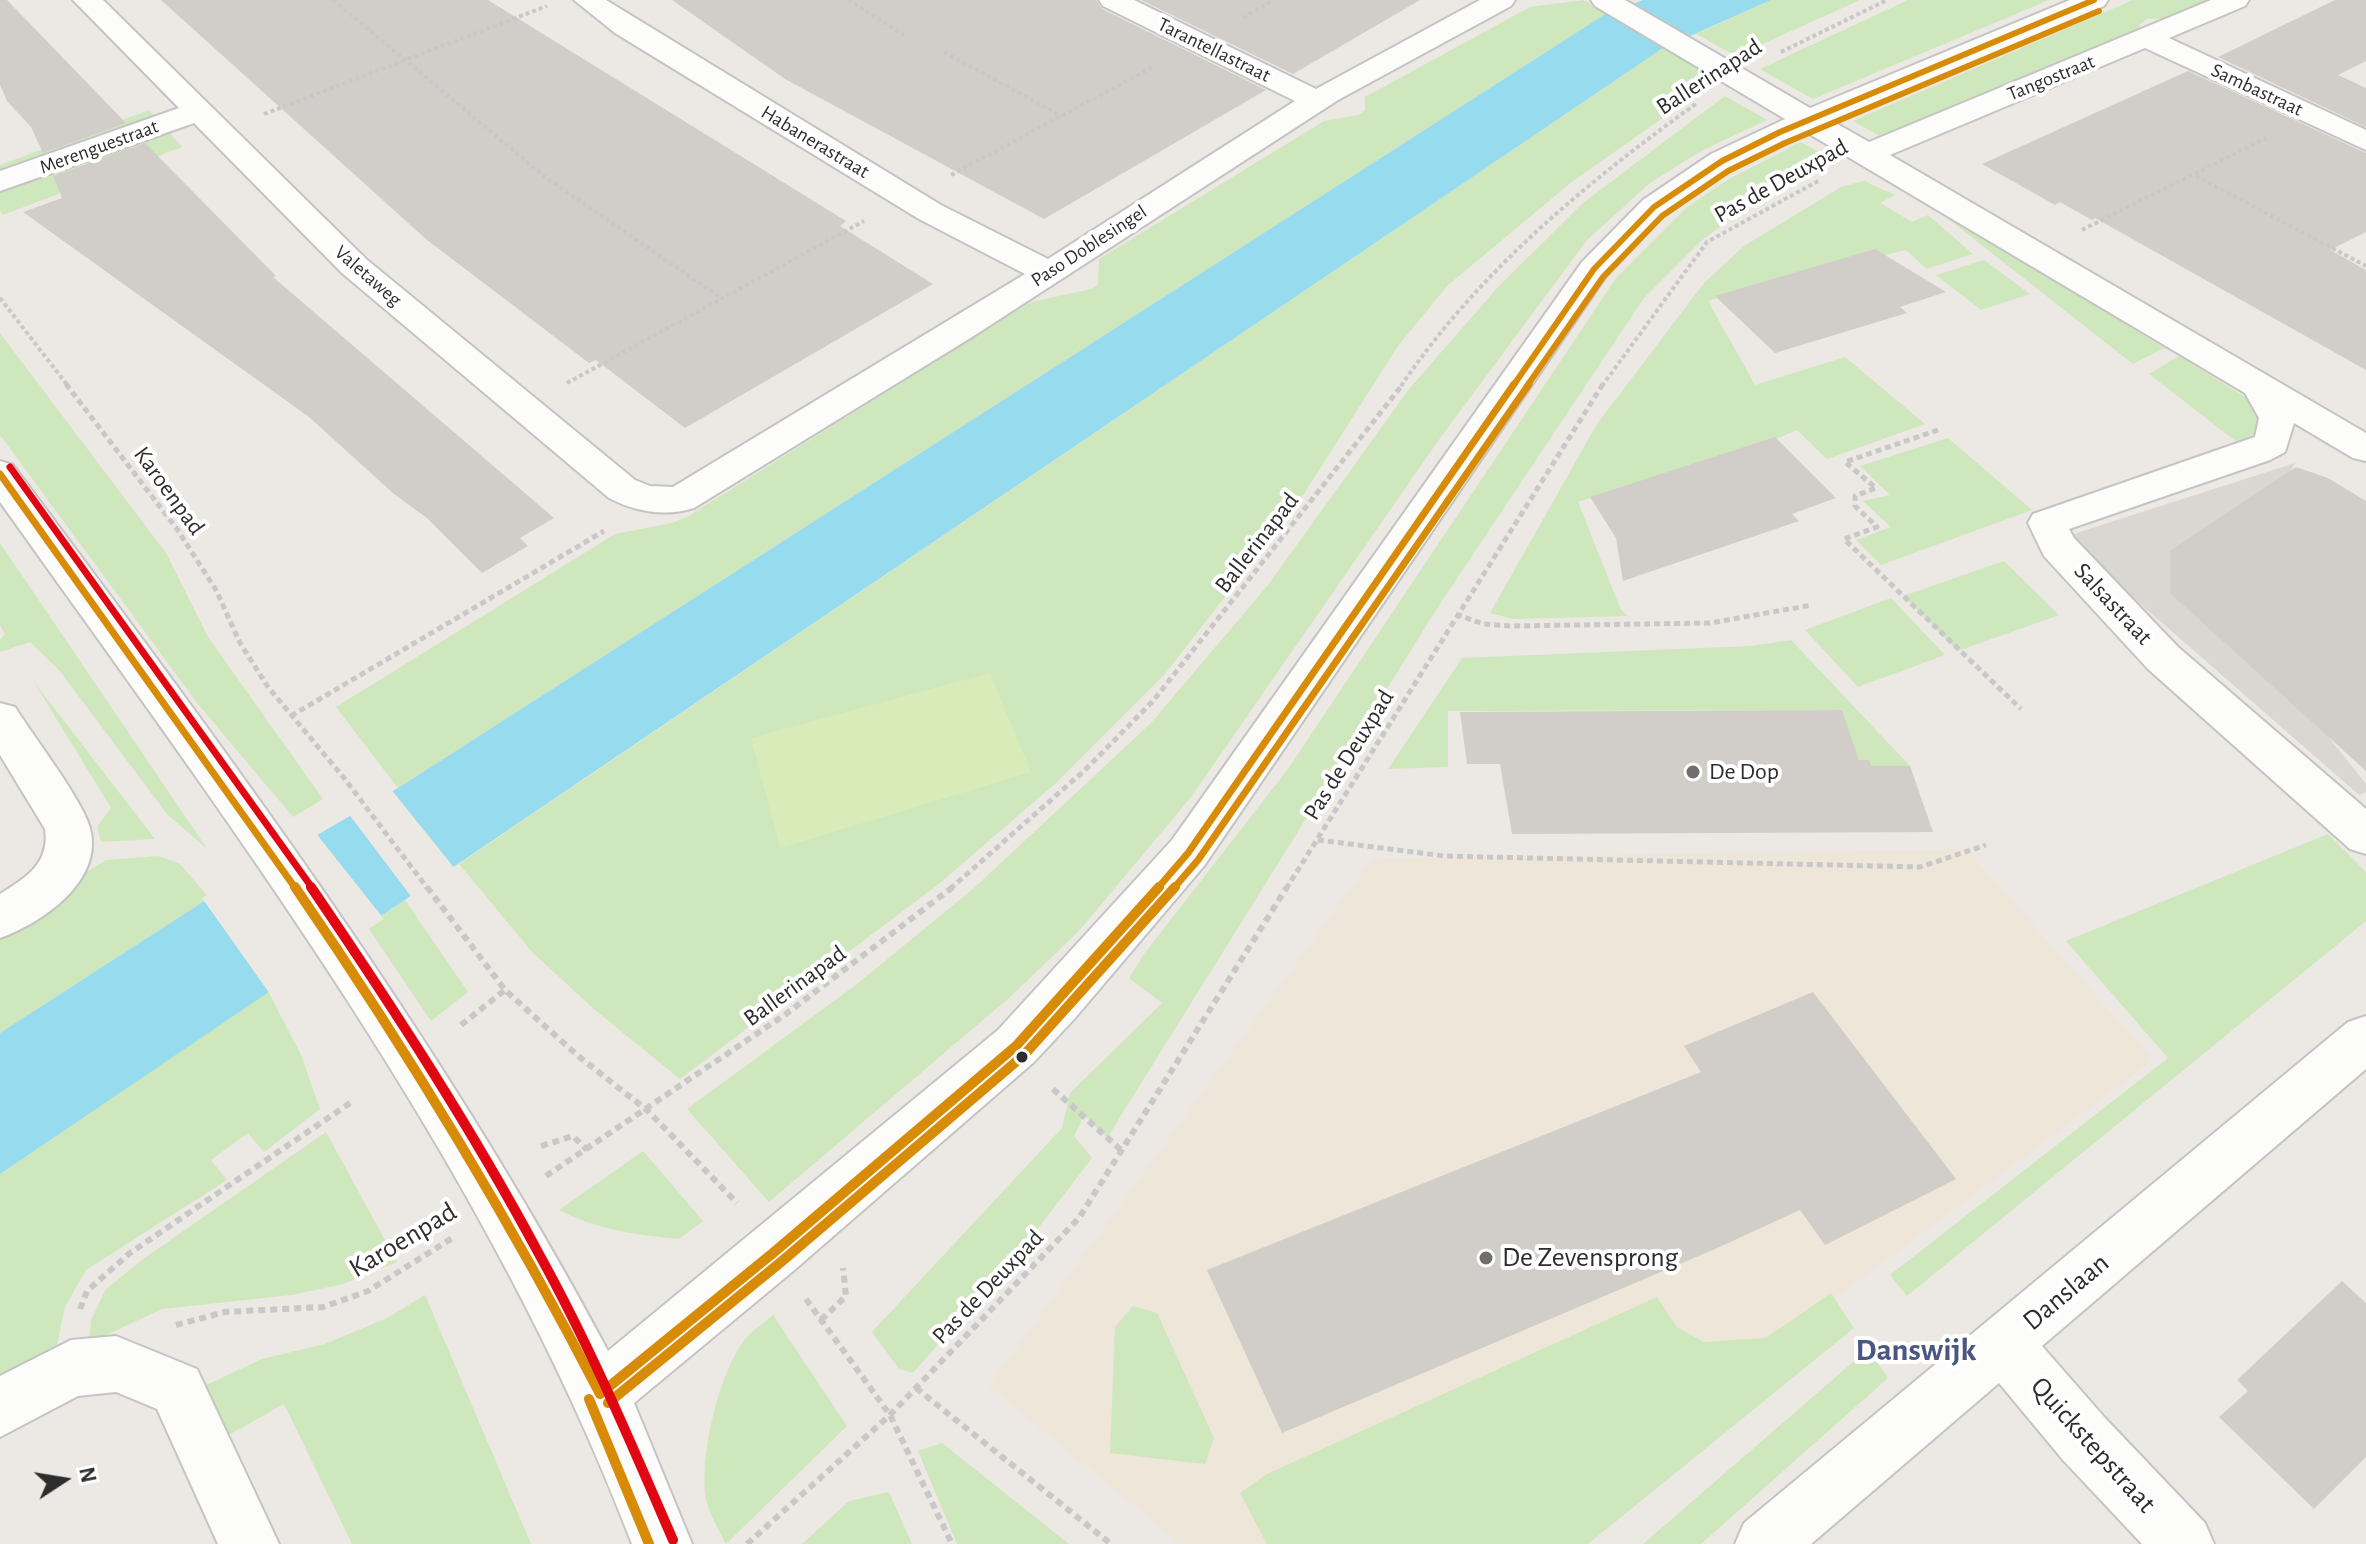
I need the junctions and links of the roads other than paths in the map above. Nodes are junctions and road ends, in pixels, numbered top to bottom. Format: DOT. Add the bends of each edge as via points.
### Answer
graph roads {
  1 [pos="87,0"];
  2 [pos="588,0"];
  3 [pos="1113,0"];
  4 [pos="1501,0"];
  5 [pos="1606,0"];
  6 [pos="2094,0"];
  7 [pos="2235,0"];
  8 [pos="2147,38"];
  9 [pos="1315,100"];
  10 [pos="209,121"];
  11 [pos="1806,122"];
  12 [pos="2366,141"];
  13 [pos="1867,154"];
  14 [pos="0,182"];
  15 [pos="1049,273"];
  16 [pos="2259,386"];
  17 [pos="2323,424"];
  18 [pos="2272,443"];
  19 [pos="2366,449"];
  20 [pos="0,474"];
  21 [pos="669,500"];
  22 [pos="0,719"];
  23 [pos="2366,836"];
  24 [pos="0,918"];
  25 [pos="2366,1038"];
  26 [pos="2004,1345"];
  27 [pos="600,1394"];
  28 [pos="0,1408"];
  29 [pos="249,1544"];
  30 [pos="662,1544"];
  31 [pos="1765,1544"];
  32 [pos="2184,1544"];
  1 -- 10 [label="street, Valetaweg"];
  2 -- 15 [label="street, Habanerastraat" via="930,212"];
  3 -- 9 [label="street, Tarantellastraat"];
  4 -- 9 [label="street, Paso Doblesingel"];
  5 -- 11 [label="street"];
  6 -- 11 [label="street"];
  7 -- 8 [label="street, Tangostraat"];
  8 -- 12 [label="street, Sambastraat"];
  8 -- 13 [label="street, Tangostraat"];
  9 -- 15 [label="street, Paso Doblesingel"];
  10 -- 14 [label="street, Merenguestraat"];
  10 -- 21 [label="street, Valetaweg" via="354,266 622,489 640,500"];
  11 -- 13 [label="street"];
  11 -- 27 [label="street" via="1691,180 1654,207 1594,269 1188,853 1058,1003 1016,1046"];
  13 -- 16 [label="street"];
  15 -- 21 [label="street, Paso Doblesingel"];
  16 -- 17 [label="street"];
  16 -- 18 [label="street" via="2277,418"];
  17 -- 18 [label="street, Salsastraat"];
  17 -- 19 [label="street"];
  18 -- 23 [label="street, Salsastraat" via="2047,523 2058,546 2163,658"];
  20 -- 27 [label="street" via="247,816 375,1009 500,1206"];
  22 -- 24 [label="street" via="67,826 72,844 65,866 43,891"];
  25 -- 26 [label="street, Danslaan"];
  26 -- 31 [label="street, Danslaan"];
  26 -- 32 [label="street, Quickstepstraat"];
  27 -- 30 [label="street"];
  28 -- 29 [label="street" via="94,1366 177,1389"];
}
